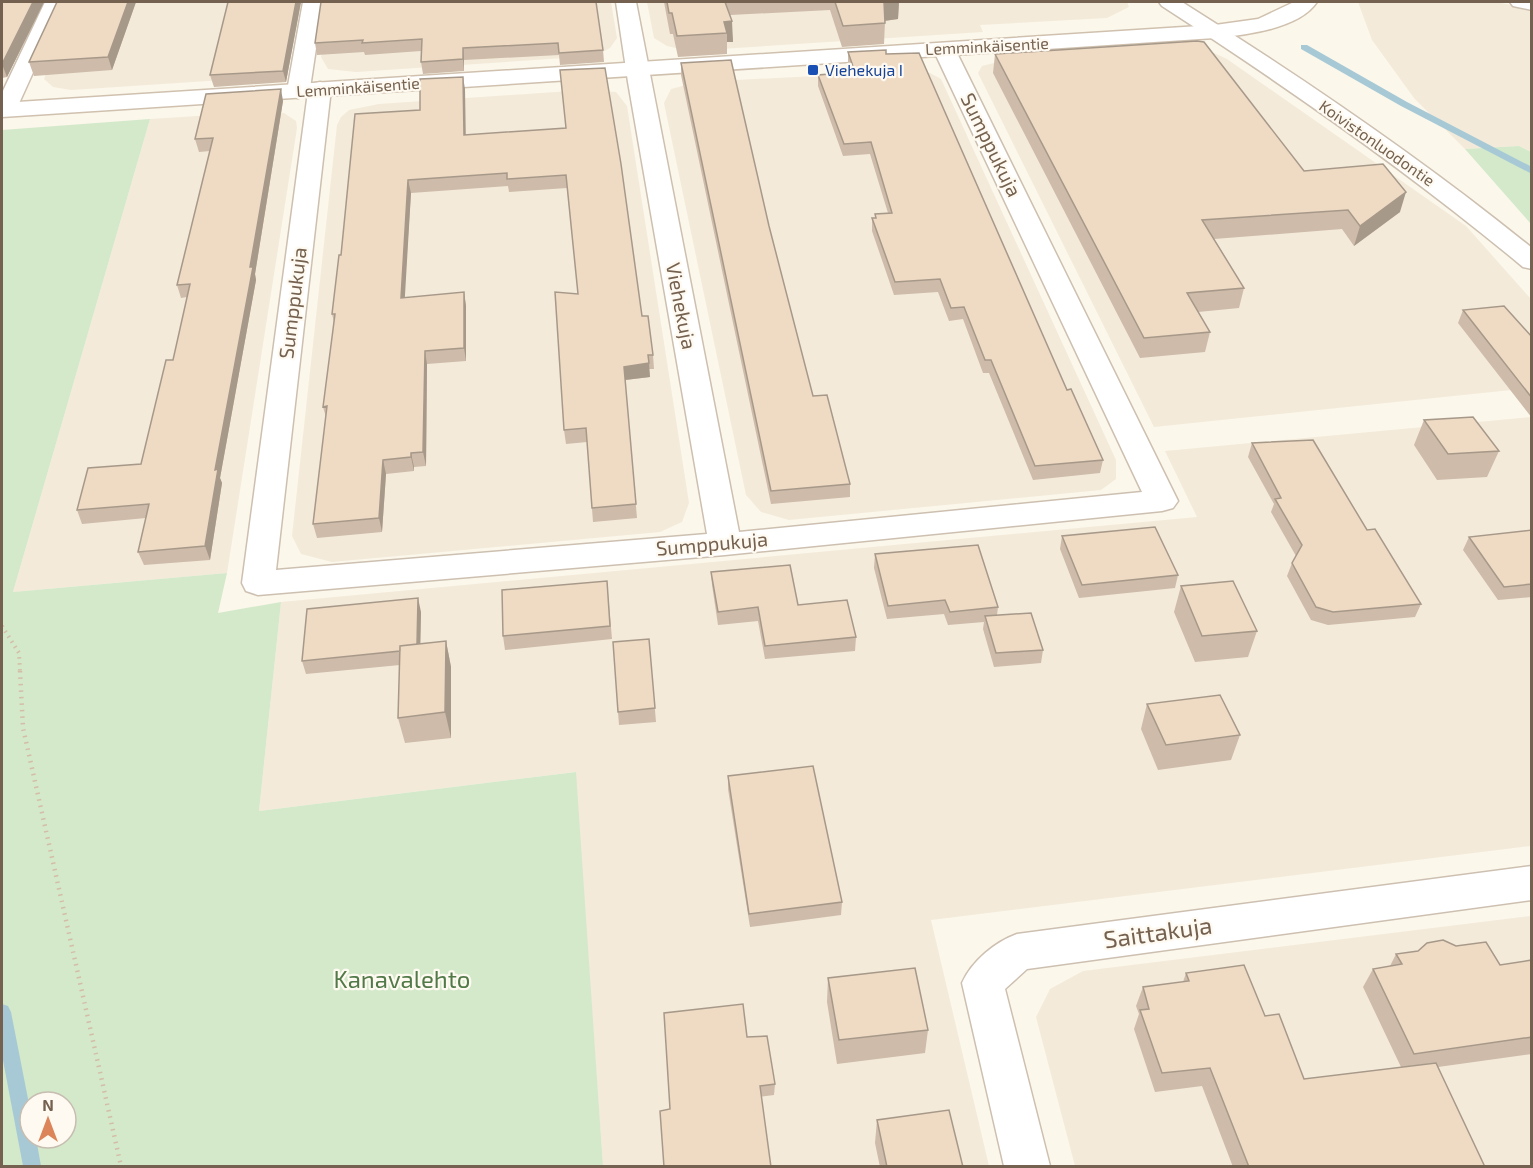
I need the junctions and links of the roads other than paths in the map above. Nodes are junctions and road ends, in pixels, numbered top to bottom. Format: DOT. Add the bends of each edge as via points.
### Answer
graph roads {
  1 [pos="55,2"];
  2 [pos="313,2"];
  3 [pos="626,2"];
  4 [pos="1168,2"];
  5 [pos="1306,2"];
  6 [pos="1520,2"];
  7 [pos="1532,4"];
  8 [pos="1218,31"];
  9 [pos="944,49"];
  10 [pos="637,68"];
  11 [pos="309,90"];
  12 [pos="3,110"];
  13 [pos="1532,261"];
  14 [pos="725,544"];
  15 [pos="1532,883"];
  16 [pos="1027,1167"];
  1 -- 12 [label="street"];
  2 -- 11 [label="street"];
  3 -- 10 [label="street, Viehekuja"];
  4 -- 8 [label="street, Koivistonluodontie"];
  5 -- 8 [label="street, Lemminkäisentie" via="1286,17"];
  6 -- 7 [label="street"];
  8 -- 9 [label="street, Lemminkäisentie"];
  8 -- 13 [label="street, Koivistonluodontie" via="1472,210"];
  9 -- 10 [label="street, Lemminkäisentie"];
  9 -- 14 [label="street, Sumppukuja" via="1161,501"];
  10 -- 11 [label="street, Lemminkäisentie"];
  10 -- 14 [label="street, Viehekuja"];
  11 -- 12 [label="street, Lemminkäisentie"];
  11 -- 14 [label="street, Sumppukuja" via="258,583"];
  15 -- 16 [label="street, Saittakuja" via="1017,952 982,983"];
}
